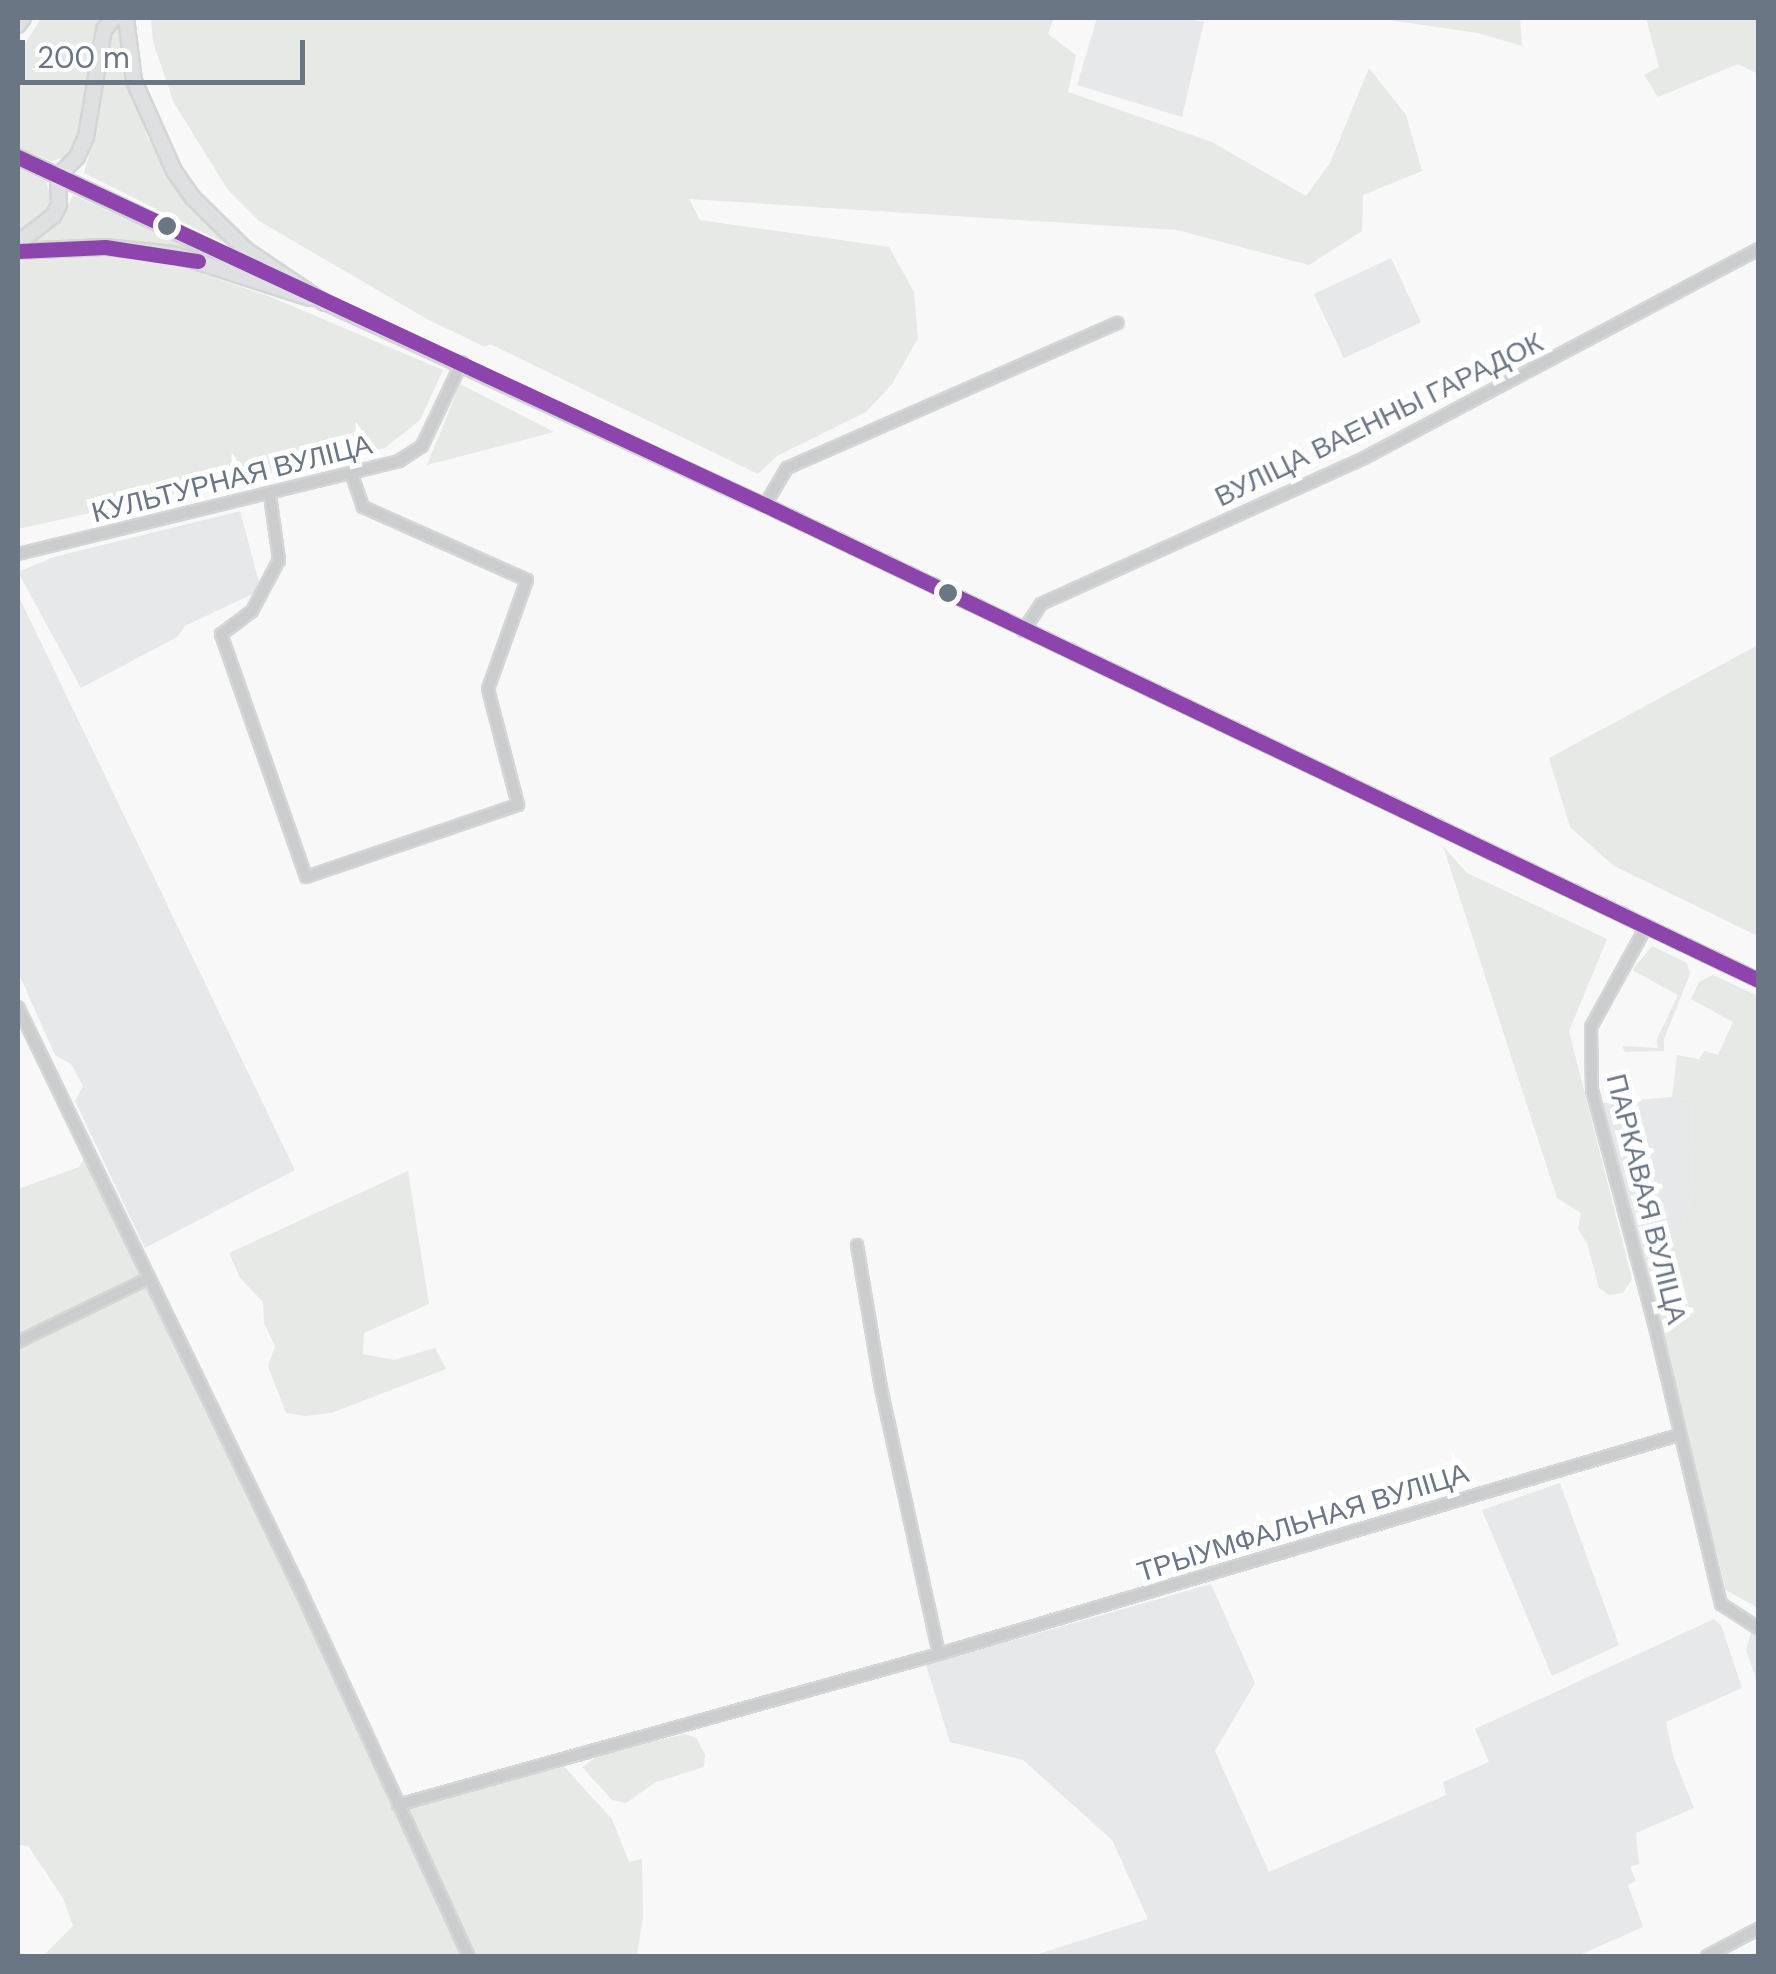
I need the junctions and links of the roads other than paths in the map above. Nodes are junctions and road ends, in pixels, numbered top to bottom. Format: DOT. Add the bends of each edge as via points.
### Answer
graph roads {
  1 [pos="23,18"];
  2 [pos="114,18"];
  3 [pos="126,18"];
  4 [pos="18,25"];
  5 [pos="18,157"];
  6 [pos="58,176"];
  7 [pos="18,247"];
  8 [pos="1758,249"];
  9 [pos="325,303"];
  10 [pos="1118,324"];
  11 [pos="462,362"];
  12 [pos="352,476"];
  13 [pos="270,494"];
  14 [pos="764,505"];
  15 [pos="18,554"];
  16 [pos="1023,631"];
  17 [pos="1646,927"];
  18 [pos="1758,980"];
  19 [pos="18,1007"];
  20 [pos="857,1245"];
  21 [pos="147,1279"];
  22 [pos="18,1342"];
  23 [pos="1679,1435"];
  24 [pos="1758,1628"];
  25 [pos="940,1654"];
  26 [pos="398,1805"];
  27 [pos="1758,1929"];
  28 [pos="469,1956"];
  29 [pos="1707,1956"];
  1 -- 4 [label="highway"];
  2 -- 6 [label="highway" via="104,30 86,137"];
  3 -- 9 [label="highway" via="134,82 174,170 246,250"];
  5 -- 6 [label="highway"];
  6 -- 7 [label="highway" via="60,205"];
  6 -- 9 [label="highway"];
  7 -- 9 [label="highway" via="173,254"];
  8 -- 16 [label="street, ВУЛІЦА ВАЕННЫ ГАРАДОК" via="1364,458 1041,604"];
  9 -- 11 [label="main road"];
  10 -- 14 [label="street" via="787,468"];
  11 -- 12 [label="street, КУЛЬТУРНАЯ ВУЛІЦА" via="422,446"];
  11 -- 14 [label="main road"];
  12 -- 13 [label="street, КУЛЬТУРНАЯ ВУЛІЦА"];
  12 -- 13 [label="street" via="363,507 527,580 488,689 518,805 306,877 220,634 252,611 279,560"];
  13 -- 15 [label="street, КУЛЬТУРНАЯ ВУЛІЦА"];
  14 -- 16 [label="main road"];
  16 -- 17 [label="main road"];
  17 -- 18 [label="main road"];
  17 -- 23 [label="street, ПАРКАВАЯ ВУЛІЦА" via="1594,1019 1589,1060"];
  19 -- 21 [label="street"];
  20 -- 25 [label="street"];
  21 -- 22 [label="street"];
  21 -- 26 [label="street"];
  23 -- 24 [label="street, ПАРКАВАЯ ВУЛІЦА" via="1721,1604"];
  23 -- 25 [label="street, ТРЫУМФАЛЬНАЯ ВУЛІЦА"];
  25 -- 26 [label="street, ТРЫУМФАЛЬНАЯ ВУЛІЦА"];
  26 -- 28 [label="street"];
  27 -- 29 [label="street"];
}
